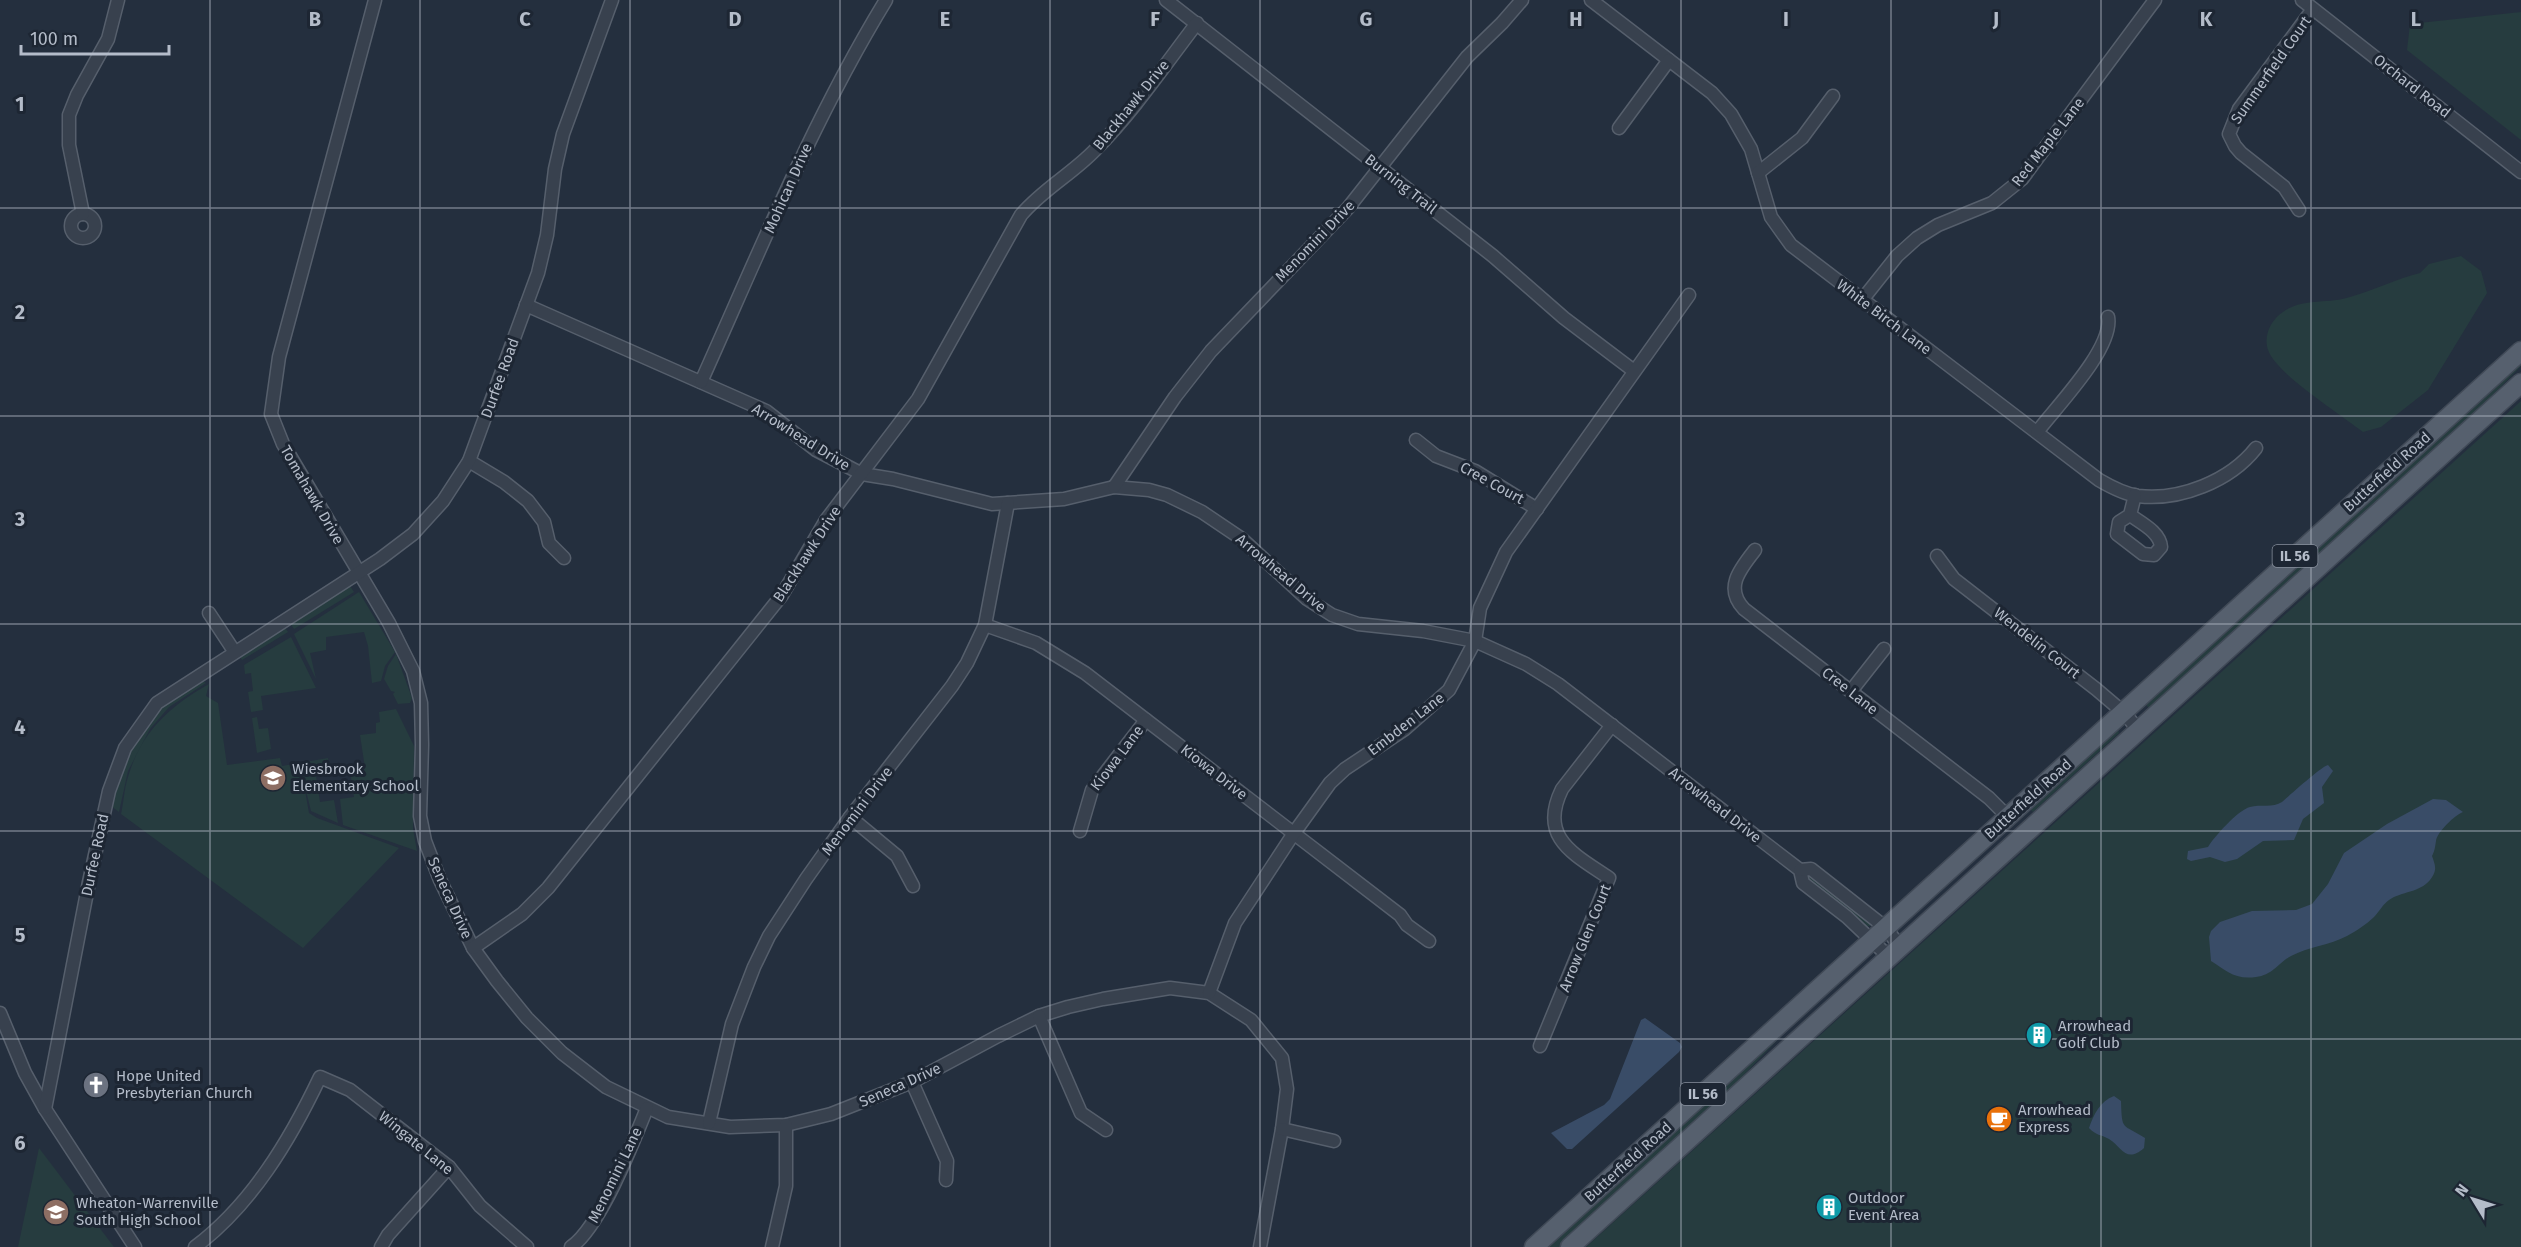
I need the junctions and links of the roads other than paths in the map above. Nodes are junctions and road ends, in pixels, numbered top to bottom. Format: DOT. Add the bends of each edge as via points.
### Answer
graph roads {
  1 [pos="118,0"];
  2 [pos="375,0"];
  3 [pos="612,0"];
  4 [pos="886,0"];
  5 [pos="1166,0"];
  6 [pos="1522,0"];
  7 [pos="1591,0"];
  8 [pos="2155,0"];
  9 [pos="2302,0"];
  10 [pos="2313,9"];
  11 [pos="1197,23"];
  12 [pos="1669,60"];
  13 [pos="1833,96"];
  14 [pos="1619,128"];
  15 [pos="1381,167"];
  16 [pos="2521,172"];
  17 [pos="1758,173"];
  18 [pos="2299,210"];
  19 [pos="83,214"];
  20 [pos="1689,295"];
  21 [pos="1862,300"];
  22 [pos="526,305"];
  23 [pos="2108,317"];
  24 [pos="2521,351"];
  25 [pos="1634,371"];
  26 [pos="701,382"];
  27 [pos="2521,384"];
  28 [pos="2037,432"];
  29 [pos="1416,440"];
  30 [pos="2256,448"];
  31 [pos="469,461"];
  32 [pos="862,474"];
  33 [pos="1114,487"];
  34 [pos="2135,495"];
  35 [pos="1008,503"];
  36 [pos="1537,509"];
  37 [pos="2130,515"];
  38 [pos="1755,550"];
  39 [pos="1937,555"];
  40 [pos="564,558"];
  41 [pos="357,573"];
  42 [pos="209,613"];
  43 [pos="985,625"];
  44 [pos="1474,640"];
  45 [pos="1884,649"];
  46 [pos="234,651"];
  47 [pos="1851,692"];
  48 [pos="2123,712"];
  49 [pos="1146,720"];
  50 [pos="1612,725"];
  51 [pos="2139,730"];
  52 [pos="850,817"];
  53 [pos="2007,818"];
  54 [pos="1080,831"];
  55 [pos="1294,833"];
  56 [pos="425,841"];
  57 [pos="1800,870"];
  58 [pos="913,886"];
  59 [pos="1886,927"];
  60 [pos="1872,940"];
  61 [pos="1429,941"];
  62 [pos="473,948"];
  63 [pos="1895,952"];
  64 [pos="1209,993"];
  65 [pos="1039,1016"];
  66 [pos="2,1017"];
  67 [pos="0,1038"];
  68 [pos="1540,1046"];
  69 [pos="912,1082"];
  70 [pos="647,1108"];
  71 [pos="45,1109"];
  72 [pos="709,1123"];
  73 [pos="786,1125"];
  74 [pos="1282,1129"];
  75 [pos="1106,1130"];
  76 [pos="1334,1141"];
  77 [pos="449,1167"];
  78 [pos="946,1180"];
  79 [pos="576,1243"];
  80 [pos="135,1247"];
  81 [pos="195,1247"];
  82 [pos="381,1247"];
  83 [pos="527,1247"];
  84 [pos="771,1247"];
  85 [pos="1260,1247"];
  86 [pos="1534,1247"];
  87 [pos="1570,1247"];
  1 -- 19 [label="street" via="108,39 69,116 69,145"];
  2 -- 41 [label="street, Tomahawk Drive" via="279,357 271,414 290,459"];
  3 -- 22 [label="street, Durfee Road" via="563,134 547,236"];
  4 -- 26 [label="street, Mohican Drive" via="822,116"];
  5 -- 11 [label="street, Burning Trail"];
  6 -- 15 [label="street, Menomini Drive" via="1467,57"];
  7 -- 12 [label="street, White Birch Lane"];
  8 -- 21 [label="street, Red Maple Lane" via="2022,179 1992,203 1917,238 1897,256"];
  9 -- 10 [label="street, Orchard Road"];
  10 -- 16 [label="street, Orchard Road"];
  10 -- 18 [label="street, Summerfield Court" via="2239,109 2229,134 2241,153 2284,187"];
  11 -- 15 [label="street, Burning Trail"];
  11 -- 32 [label="street, Blackhawk Drive" via="1105,140 1037,197 1022,215 918,399"];
  12 -- 14 [label="street"];
  12 -- 17 [label="street, White Birch Lane" via="1712,93 1731,114 1745,135"];
  13 -- 17 [label="street" via="1802,138"];
  15 -- 25 [label="street, Burning Trail"];
  15 -- 33 [label="street, Menomini Drive" via="1332,227 1211,351"];
  17 -- 21 [label="street, White Birch Lane" via="1765,205 1786,239"];
  20 -- 25 [label="street, Embden Lane"];
  21 -- 28 [label="street, White Birch Lane"];
  22 -- 26 [label="street, Arrowhead Drive"];
  22 -- 31 [label="street, Durfee Road"];
  23 -- 28 [label="street" via="2108,334 2102,349"];
  24 -- 48 [label="main road, Butterfield Road / IL 56"];
  25 -- 36 [label="street, Embden Lane"];
  26 -- 32 [label="street, Arrowhead Drive" via="766,411 816,450"];
  27 -- 51 [label="main road, Butterfield Road / IL 56"];
  28 -- 34 [label="street, White Birch Lane" via="2099,480"];
  29 -- 36 [label="street, Cree Court" via="1436,456 1475,471"];
  30 -- 34 [label="street, White Birch Lane" via="2235,469 2198,487 2171,495"];
  31 -- 40 [label="street" via="528,501 544,522 549,543"];
  31 -- 41 [label="street, Durfee Road" via="443,501 413,534"];
  32 -- 35 [label="street, Arrowhead Drive" via="974,501"];
  32 -- 62 [label="street, Blackhawk Drive" via="818,533 782,595 548,888 522,914"];
  33 -- 35 [label="street, Arrowhead Drive" via="1064,499"];
  33 -- 44 [label="street, Arrowhead Drive" via="1167,495 1202,512 1242,539 1307,599 1332,615 1358,624"];
  34 -- 37 [label="street"];
  35 -- 43 [label="street, Menomini Drive"];
  36 -- 44 [label="street, Embden Lane" via="1506,552 1489,585"];
  38 -- 47 [label="street, Cree Lane" via="1734,584 1737,602"];
  39 -- 48 [label="street, Wendelin Court" via="1954,579"];
  41 -- 46 [label="street, Durfee Road"];
  41 -- 56 [label="street, Tomahawk Drive" via="413,671 421,703 420,816"];
  42 -- 46 [label="street"];
  43 -- 49 [label="street, Kiowa Drive" via="1051,651"];
  43 -- 52 [label="street, Menomini Drive" via="952,687"];
  44 -- 50 [label="street, Arrowhead Drive" via="1543,673"];
  44 -- 55 [label="street, Embden Lane" via="1443,697 1389,741 1339,774"];
  45 -- 47 [label="street"];
  46 -- 71 [label="street, Durfee Road" via="157,703 118,763 89,882"];
  47 -- 53 [label="street, Cree Lane" via="1989,798"];
  48 -- 51 [label="street, Wendelin Court"];
  48 -- 53 [label="main road, Butterfield Road / IL 56"];
  49 -- 54 [label="street, Kiowa Lane" via="1090,795"];
  49 -- 55 [label="street, Kiowa Drive"];
  50 -- 57 [label="street, Arrowhead Drive"];
  50 -- 68 [label="street, Arrow Glen Court" via="1557,800 1553,820 1564,845 1609,878"];
  51 -- 63 [label="main road, Butterfield Road / IL 56"];
  52 -- 58 [label="street" via="897,856"];
  52 -- 72 [label="street, Menomini Drive" via="785,909 753,967 732,1024"];
  53 -- 59 [label="main road, Butterfield Road / IL 56"];
  55 -- 61 [label="street, Kiowa Drive"];
  55 -- 64 [label="street, Embden Lane" via="1235,923"];
  56 -- 62 [label="street, Seneca Drive"];
  57 -- 59 [label="street, Arrowhead Drive" via="1811,869"];
  57 -- 60 [label="street, Arrowhead Drive" via="1803,883"];
  59 -- 60 [label="main road, Butterfield Road / IL 56"];
  59 -- 63 [label="street, Arrowhead Drive"];
  60 -- 63 [label="street, Arrowhead Drive"];
  60 -- 86 [label="main road, Butterfield Road / IL 56"];
  62 -- 70 [label="street, Seneca Drive" via="512,1001 562,1053 606,1087"];
  63 -- 87 [label="main road, Butterfield Road / IL 56"];
  64 -- 65 [label="street, Seneca Drive" via="1170,988 1085,1003"];
  64 -- 74 [label="street, Seneca Drive" via="1251,1020 1282,1058 1287,1089"];
  65 -- 69 [label="street, Seneca Drive"];
  65 -- 75 [label="street" via="1082,1113"];
  66 -- 67 [label="street"];
  66 -- 71 [label="street"];
  69 -- 73 [label="street, Seneca Drive" via="831,1114"];
  69 -- 78 [label="street" via="947,1161"];
  70 -- 72 [label="street, Seneca Drive" via="668,1117"];
  70 -- 79 [label="street, Menomini Lane" via="622,1167 588,1231"];
  71 -- 80 [label="street"];
  72 -- 73 [label="street, Seneca Drive" via="747,1128"];
  73 -- 84 [label="street" via="786,1186"];
  74 -- 76 [label="street"];
  74 -- 85 [label="street, Seneca Drive"];
  77 -- 81 [label="street, Wingate Lane" via="350,1090 320,1077 273,1163 237,1207"];
  77 -- 82 [label="street"];
  77 -- 83 [label="street, Wingate Lane" via="480,1206"];
}
